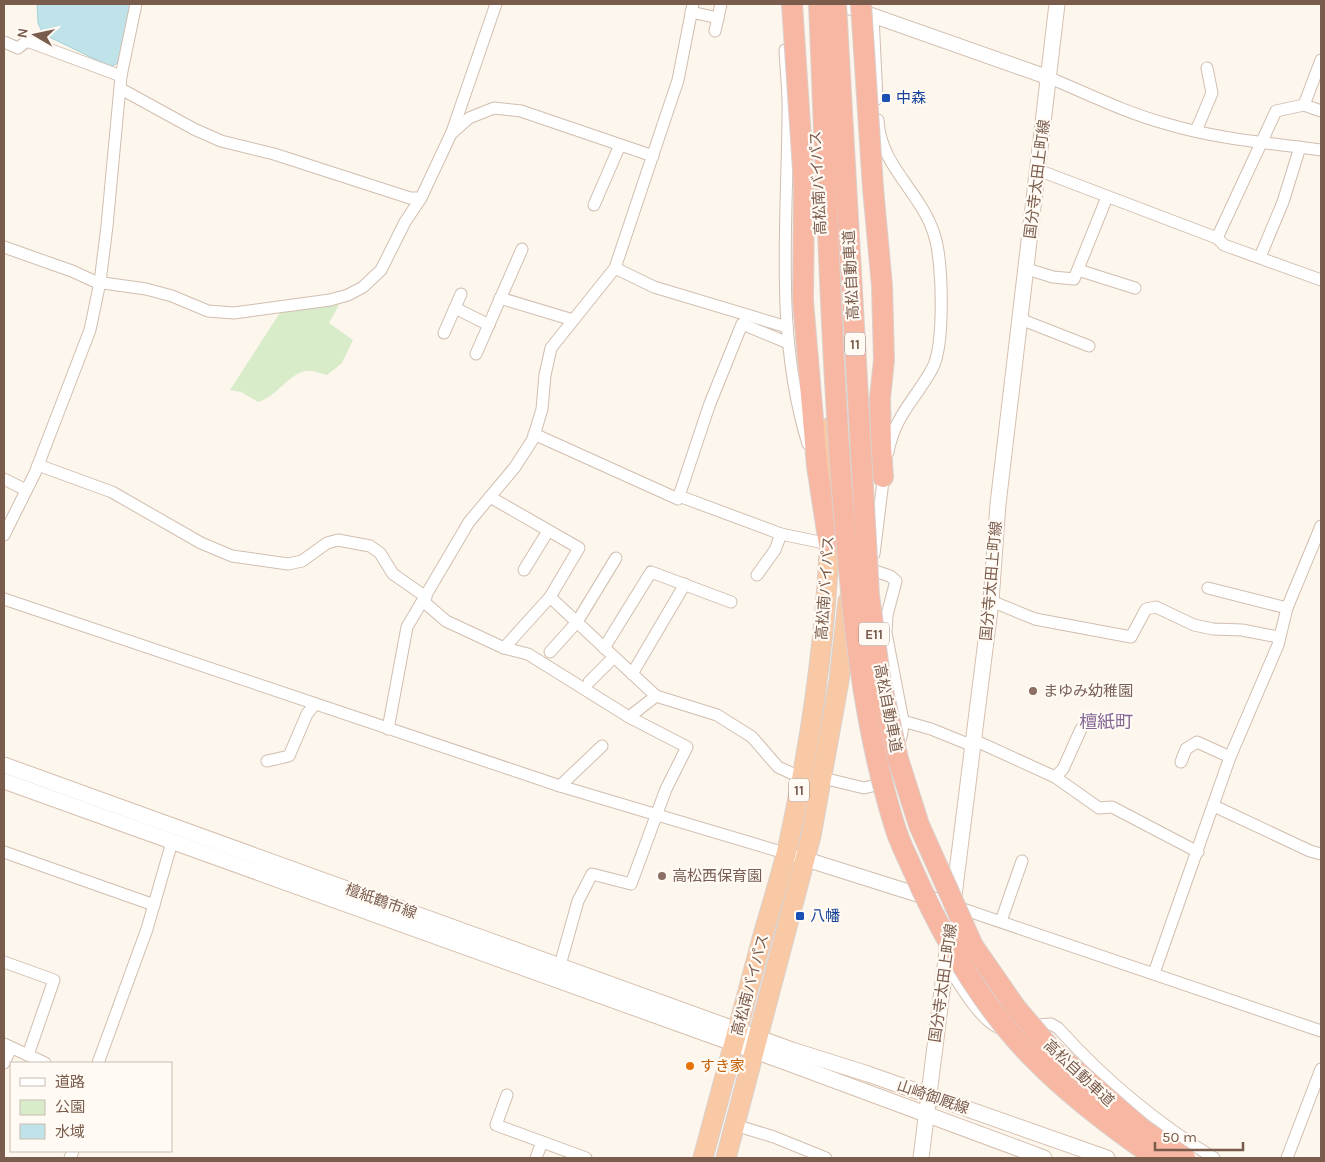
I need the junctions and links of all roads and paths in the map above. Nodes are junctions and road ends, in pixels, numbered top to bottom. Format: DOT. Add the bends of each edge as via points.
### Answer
graph roads {
  1 [pos="136,4"];
  2 [pos="496,4"];
  3 [pos="721,4"];
  4 [pos="794,4"];
  5 [pos="809,4"];
  6 [pos="819,4"];
  7 [pos="1057,4"];
  8 [pos="850,6"];
  9 [pos="692,8"];
  10 [pos="718,18"];
  11 [pos="714,31"];
  12 [pos="4,42"];
  13 [pos="1321,60"];
  14 [pos="1207,68"];
  15 [pos="121,76"];
  16 [pos="1050,78"];
  17 [pos="120,89"];
  18 [pos="1304,106"];
  19 [pos="1321,111"];
  20 [pos="1196,131"];
  21 [pos="451,134"];
  22 [pos="1260,143"];
  23 [pos="620,145"];
  24 [pos="1300,147"];
  25 [pos="1321,150"];
  26 [pos="652,156"];
  27 [pos="1038,170"];
  28 [pos="1107,197"];
  29 [pos="422,198"];
  30 [pos="594,205"];
  31 [pos="1217,238"];
  32 [pos="4,247"];
  33 [pos="522,249"];
  34 [pos="1260,257"];
  35 [pos="615,268"];
  36 [pos="1027,269"];
  37 [pos="1078,270"];
  38 [pos="1321,280"];
  39 [pos="100,282"];
  40 [pos="1135,288"];
  41 [pos="461,294"];
  42 [pos="500,298"];
  43 [pos="455,308"];
  44 [pos="744,319"];
  45 [pos="1020,319"];
  46 [pos="573,320"];
  47 [pos="489,325"];
  48 [pos="787,326"];
  49 [pos="444,333"];
  50 [pos="788,343"];
  51 [pos="1089,346"];
  52 [pos="476,354"];
  53 [pos="534,434"];
  54 [pos="38,464"];
  55 [pos="817,466"];
  56 [pos="883,477"];
  57 [pos="4,479"];
  58 [pos="26,490"];
  59 [pos="679,496"];
  60 [pos="490,497"];
  61 [pos="1321,526"];
  62 [pos="548,531"];
  63 [pos="781,534"];
  64 [pos="4,535"];
  65 [pos="829,544"];
  66 [pos="616,558"];
  67 [pos="524,570"];
  68 [pos="872,570"];
  69 [pos="757,575"];
  70 [pos="685,584"];
  71 [pos="1208,588"];
  72 [pos="550,597"];
  73 [pos="4,599"];
  74 [pos="425,599"];
  75 [pos="991,601"];
  76 [pos="731,602"];
  77 [pos="1287,608"];
  78 [pos="577,622"];
  79 [pos="1278,637"];
  80 [pos="504,648"];
  81 [pos="604,648"];
  82 [pos="550,652"];
  83 [pos="614,657"];
  84 [pos="632,674"];
  85 [pos="839,681"];
  86 [pos="589,682"];
  87 [pos="656,696"];
  88 [pos="315,704"];
  89 [pos="629,717"];
  90 [pos="903,722"];
  91 [pos="388,729"];
  92 [pos="1081,730"];
  93 [pos="974,743"];
  94 [pos="602,746"];
  95 [pos="1230,757"];
  96 [pos="267,762"];
  97 [pos="1181,762"];
  98 [pos="4,765"];
  99 [pos="1055,777"];
  100 [pos="802,778"];
  101 [pos="823,778"];
  102 [pos="4,782"];
  103 [pos="560,786"];
  104 [pos="1214,806"];
  105 [pos="657,815"];
  106 [pos="172,842"];
  107 [pos="4,852"];
  108 [pos="1198,852"];
  109 [pos="785,854"];
  110 [pos="1321,854"];
  111 [pos="805,859"];
  112 [pos="1022,861"];
  113 [pos="154,905"];
  114 [pos="954,906"];
  115 [pos="1001,921"];
  116 [pos="4,962"];
  117 [pos="946,962"];
  118 [pos="560,965"];
  119 [pos="1154,973"];
  120 [pos="1321,1031"];
  121 [pos="736,1037"];
  122 [pos="756,1045"];
  123 [pos="7,1046"];
  124 [pos="28,1055"];
  125 [pos="43,1062"];
  126 [pos="98,1062"];
  127 [pos="4,1064"];
  128 [pos="1321,1069"];
  129 [pos="507,1095"];
  130 [pos="928,1096"];
  131 [pos="926,1115"];
  132 [pos="735,1125"];
  133 [pos="542,1142"];
  134 [pos="536,1158"];
  135 [pos="586,1158"];
  136 [pos="703,1158"];
  137 [pos="726,1158"];
  138 [pos="826,1158"];
  139 [pos="921,1158"];
  140 [pos="1044,1158"];
  141 [pos="1107,1158"];
  142 [pos="1156,1158"];
  143 [pos="1185,1158"];
  144 [pos="1214,1158"];
  145 [pos="1287,1158"];
  1 -- 15 [label="street"];
  2 -- 21 [label="street"];
  3 -- 10 [label="street"];
  4 -- 48 [label="street" via="788,10 785,23 788,117 784,259"];
  4 -- 55 [label="highway, bridge" via="804,185 803,301"];
  5 -- 65 [label="highway, 高松南バイパス / 11" via="830,430"];
  6 -- 142 [label="highway, 高松自動車道 / E11, bridge" via="838,429 850,598 872,728 896,829 922,890 958,957 994,1010 1032,1058 1076,1097"];
  7 -- 16 [label="main road, 国分寺太田上町線"];
  8 -- 16 [label="street"];
  8 -- 56 [label="highway, bridge" via="882,286 884,360 880,448"];
  8 -- 56 [label="street" via="878,131 895,171 928,218 938,254 941,334 938,352 932,369 891,434"];
  8 -- 85 [label="highway, 高松南バイパス / 11" via="856,387 852,552"];
  8 -- 143 [label="highway, 高松自動車道 / E11, bridge" via="869,595 880,677 898,759 919,824 973,946 1016,1008 1051,1049 1094,1088 1142,1129"];
  9 -- 10 [label="street"];
  9 -- 26 [label="street" via="678,80"];
  10 -- 11 [label="street"];
  12 -- 15 [label="street" via="18,48 27,41"];
  13 -- 18 [label="street"];
  14 -- 20 [label="street" via="1212,93"];
  15 -- 17 [label="street"];
  16 -- 20 [label="street" via="1122,110"];
  16 -- 27 [label="main road, 国分寺太田上町線"];
  17 -- 29 [label="street" via="221,141 274,154 410,198"];
  17 -- 39 [label="street"];
  18 -- 19 [label="street"];
  18 -- 22 [label="street" via="1276,111"];
  20 -- 22 [label="street"];
  21 -- 23 [label="street" via="469,118 494,108 521,111"];
  21 -- 29 [label="street"];
  22 -- 24 [label="street"];
  22 -- 31 [label="street"];
  23 -- 26 [label="street"];
  23 -- 30 [label="street"];
  24 -- 25 [label="street"];
  24 -- 34 [label="street" via="1283,202"];
  26 -- 35 [label="street"];
  27 -- 28 [label="street"];
  27 -- 36 [label="main road, 国分寺太田上町線"];
  28 -- 31 [label="street"];
  28 -- 37 [label="street"];
  29 -- 39 [label="street" via="372,280 348,295 330,300 220,314 146,289"];
  31 -- 34 [label="street" via="1224,245"];
  32 -- 39 [label="street"];
  33 -- 42 [label="street"];
  34 -- 38 [label="street"];
  35 -- 44 [label="street"];
  35 -- 46 [label="street"];
  36 -- 37 [label="street" via="1074,279"];
  36 -- 45 [label="main road, 国分寺太田上町線"];
  37 -- 40 [label="street"];
  39 -- 54 [label="street" via="90,330"];
  41 -- 43 [label="street"];
  42 -- 46 [label="street"];
  42 -- 47 [label="street"];
  43 -- 47 [label="street"];
  43 -- 49 [label="street"];
  44 -- 48 [label="street"];
  44 -- 50 [label="street"];
  44 -- 59 [label="street" via="709,406"];
  45 -- 51 [label="street"];
  45 -- 75 [label="main road, 国分寺太田上町線" via="998,504"];
  46 -- 53 [label="street" via="551,348 542,408"];
  47 -- 52 [label="street"];
  48 -- 50 [label="street"];
  50 -- 55 [label="street" via="799,415"];
  53 -- 59 [label="street" via="678,499"];
  53 -- 60 [label="street" via="515,467"];
  54 -- 58 [label="street"];
  54 -- 74 [label="street" via="112,492 201,544 232,556 288,564 302,561 327,543 338,540 370,546 380,553 393,574"];
  55 -- 65 [label="highway"];
  56 -- 68 [label="street"];
  57 -- 58 [label="street"];
  58 -- 64 [label="street"];
  59 -- 63 [label="street"];
  60 -- 62 [label="street"];
  60 -- 74 [label="street" via="469,522"];
  61 -- 77 [label="street"];
  62 -- 67 [label="street"];
  62 -- 72 [label="street" via="579,548"];
  63 -- 65 [label="street"];
  63 -- 69 [label="street" via="775,550"];
  65 -- 100 [label="highway, 高松南バイパス / 11" via="820,660"];
  66 -- 78 [label="street"];
  68 -- 85 [label="street" via="853,647"];
  68 -- 90 [label="street" via="896,581 886,633"];
  70 -- 76 [label="street"];
  70 -- 81 [label="street" via="651,572"];
  70 -- 84 [label="street"];
  71 -- 77 [label="street"];
  72 -- 78 [label="street"];
  72 -- 80 [label="street"];
  73 -- 88 [label="street"];
  74 -- 80 [label="street" via="446,621"];
  74 -- 91 [label="street" via="408,627"];
  75 -- 79 [label="street" via="1035,619 1131,637 1146,608 1156,608 1194,625"];
  75 -- 93 [label="main road, 国分寺太田上町線"];
  77 -- 79 [label="street"];
  78 -- 81 [label="street"];
  78 -- 82 [label="street"];
  79 -- 95 [label="street" via="1278,644"];
  80 -- 89 [label="street" via="528,654"];
  81 -- 83 [label="street"];
  83 -- 84 [label="street"];
  83 -- 86 [label="street"];
  84 -- 87 [label="street"];
  85 -- 101 [label="highway, 高松南バイパス / 11"];
  87 -- 89 [label="street"];
  87 -- 100 [label="street" via="717,715 752,737 778,768"];
  88 -- 91 [label="street"];
  88 -- 96 [label="street" via="307,714 289,756"];
  89 -- 105 [label="street" via="687,747"];
  90 -- 93 [label="street"];
  90 -- 101 [label="street" via="900,743 876,785 864,788"];
  91 -- 103 [label="street"];
  92 -- 99 [label="street" via="1064,769"];
  93 -- 99 [label="street"];
  93 -- 114 [label="main road, 国分寺太田上町線"];
  94 -- 103 [label="street"];
  95 -- 97 [label="street" via="1197,742 1186,749"];
  95 -- 104 [label="street"];
  98 -- 118 [label="main road, 檀紙鶴市線"];
  99 -- 108 [label="street" via="1099,808 1112,807"];
  100 -- 109 [label="highway, 高松南バイパス / 11"];
  101 -- 111 [label="highway, 高松南バイパス / 11"];
  102 -- 106 [label="main road, 檀紙鶴市線"];
  103 -- 105 [label="street"];
  104 -- 108 [label="street"];
  104 -- 110 [label="street"];
  105 -- 109 [label="street"];
  105 -- 118 [label="street" via="631,884 592,874 578,901"];
  106 -- 113 [label="street"];
  106 -- 121 [label="main road, 檀紙鶴市線"];
  107 -- 113 [label="street"];
  108 -- 119 [label="street"];
  109 -- 111 [label="street"];
  109 -- 121 [label="highway, 高松南バイパス / 11"];
  111 -- 114 [label="street"];
  111 -- 122 [label="highway, 高松南バイパス / 11"];
  112 -- 115 [label="street"];
  113 -- 126 [label="street"];
  114 -- 115 [label="street"];
  114 -- 117 [label="main road, 国分寺太田上町線"];
  115 -- 119 [label="street"];
  116 -- 124 [label="street" via="54,980"];
  117 -- 130 [label="main road, 国分寺太田上町線"];
  117 -- 144 [label="street" via="967,996 992,1025 1000,1028 1051,1024 1058,1028 1115,1086 1181,1138"];
  118 -- 121 [label="main road, 檀紙鶴市線"];
  119 -- 120 [label="street"];
  121 -- 122 [label="main road, 檀紙鶴市線"];
  121 -- 136 [label="highway, 高松南バイパス / 11"];
  122 -- 130 [label="main road, 山崎御厩線"];
  122 -- 131 [label="main road, 山崎御厩線"];
  122 -- 132 [label="highway, 高松南バイパス / 11"];
  123 -- 124 [label="street"];
  123 -- 127 [label="street"];
  124 -- 125 [label="street"];
  128 -- 145 [label="street"];
  129 -- 133 [label="street" via="496,1125"];
  130 -- 131 [label="main road, 国分寺太田上町線"];
  130 -- 141 [label="main road, 山崎御厩線"];
  131 -- 139 [label="main road, 国分寺太田上町線"];
  131 -- 140 [label="main road, 山崎御厩線"];
  132 -- 137 [label="highway, 高松南バイパス / 11"];
  132 -- 138 [label="street"];
  133 -- 134 [label="street"];
  133 -- 135 [label="street"];
}
